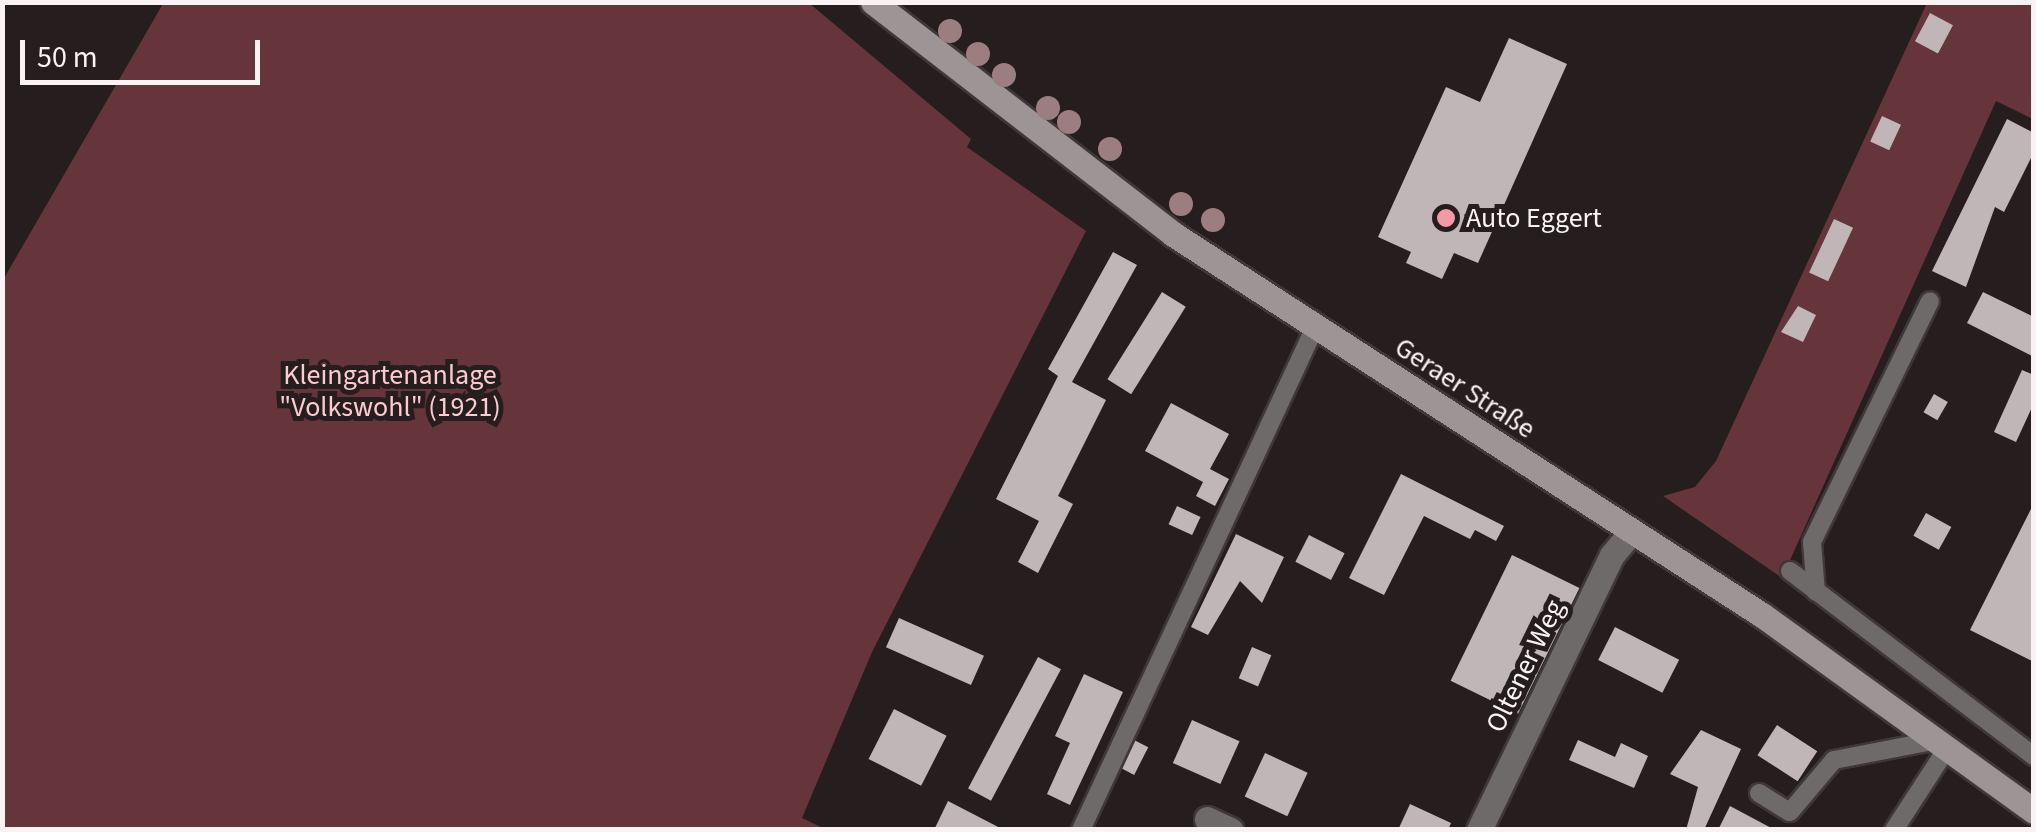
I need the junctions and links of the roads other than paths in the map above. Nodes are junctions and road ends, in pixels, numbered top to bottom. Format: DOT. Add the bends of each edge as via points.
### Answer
graph roads {
  1 [pos="873,2"];
  2 [pos="1930,300"];
  3 [pos="1315,327"];
  4 [pos="1632,532"];
  5 [pos="1790,571"];
  6 [pos="1816,592"];
  7 [pos="1943,743"];
  8 [pos="2034,756"];
  9 [pos="1760,793"];
  10 [pos="2034,811"];
  11 [pos="1207,819"];
  12 [pos="1082,830"];
  13 [pos="1232,830"];
  14 [pos="1479,830"];
  15 [pos="1894,830"];
  1 -- 3 [label="main road, Geraer Straße" via="1174,234"];
  2 -- 6 [label="lane" via="1812,542"];
  3 -- 4 [label="main road, Geraer Straße"];
  3 -- 12 [label="lane"];
  4 -- 7 [label="main road, Geraer Straße"];
  4 -- 14 [label="street, Oltener Weg" via="1612,555"];
  5 -- 6 [label="lane"];
  6 -- 8 [label="lane"];
  7 -- 9 [label="lane" via="1834,760 1790,812"];
  7 -- 10 [label="main road, Geraer Straße"];
  7 -- 15 [label="lane"];
  11 -- 13 [label="street"];
}
